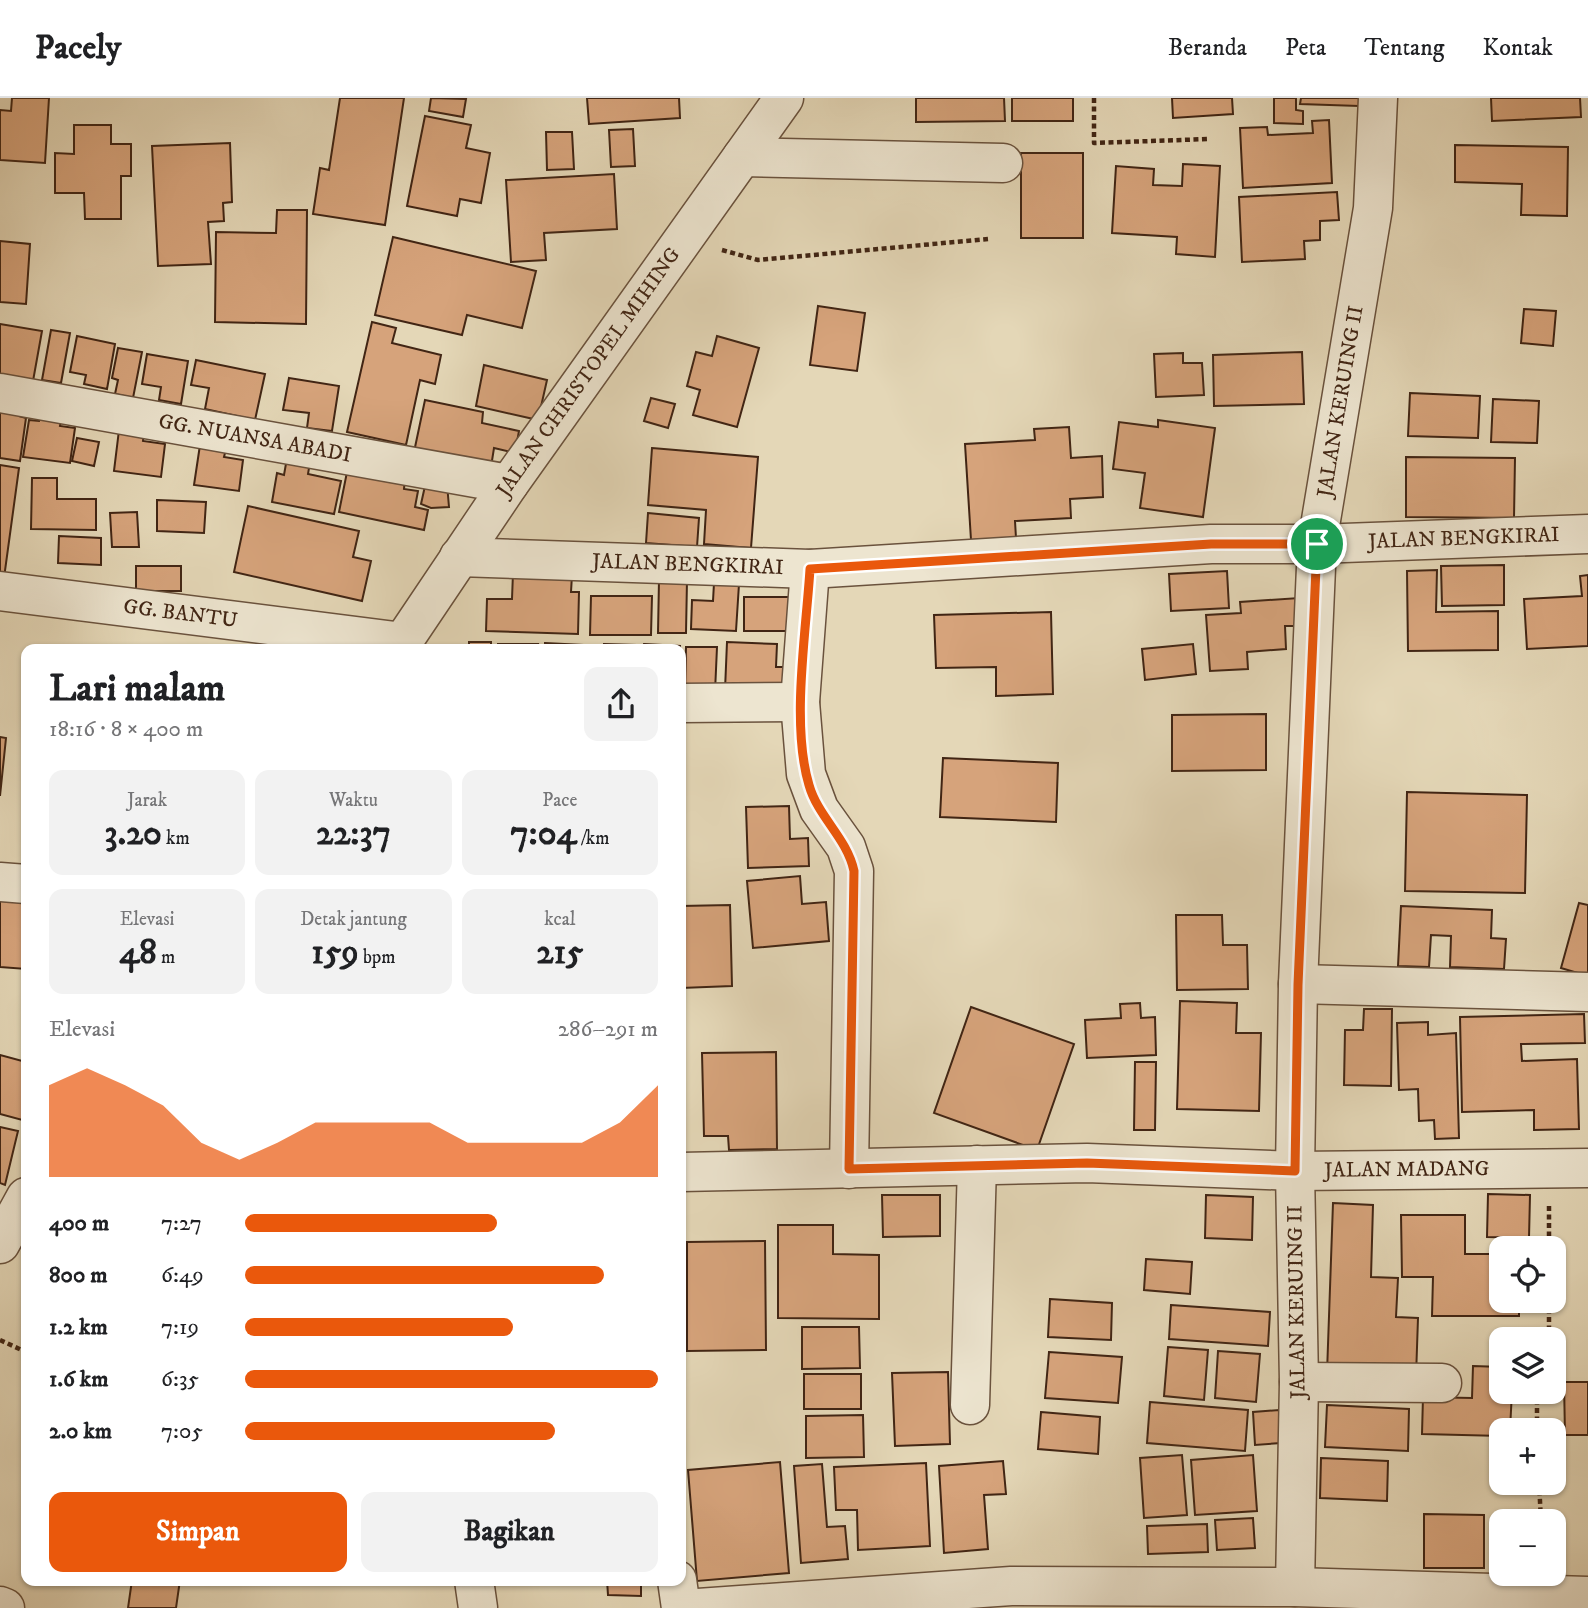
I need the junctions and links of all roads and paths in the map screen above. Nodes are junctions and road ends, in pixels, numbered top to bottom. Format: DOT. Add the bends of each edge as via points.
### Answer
graph roads {
  1 [pos="784,98"];
  2 [pos="1094,98"];
  3 [pos="1378,98"];
  4 [pos="1209,139"];
  5 [pos="742,157"];
  6 [pos="1003,163"];
  7 [pos="687,233"];
  8 [pos="988,239"];
  9 [pos="0,393"];
  10 [pos="509,484"];
  11 [pos="1588,534"];
  12 [pos="1317,544"];
  13 [pos="459,557"];
  14 [pos="810,569"];
  15 [pos="0,591"];
  16 [pos="386,644"];
  17 [pos="402,644"];
  18 [pos="800,702"];
  19 [pos="686,703"];
  20 [pos="0,882"];
  21 [pos="21,884"];
  22 [pos="1298,985"];
  23 [pos="1588,992"];
  24 [pos="977,1165"];
  25 [pos="1588,1168"];
  26 [pos="849,1169"];
  27 [pos="1295,1171"];
  28 [pos="686,1172"];
  29 [pos="21,1206"];
  30 [pos="0,1244"];
  31 [pos="0,1340"];
  32 [pos="21,1350"];
  33 [pos="1298,1382"];
  34 [pos="1442,1383"];
  35 [pos="970,1405"];
  36 [pos="475,1586"];
  37 [pos="678,1586"];
  38 [pos="1294,1587"];
  39 [pos="1588,1595"];
  40 [pos="1404,1599"];
  41 [pos="0,1606"];
  42 [pos="5,1608"];
  43 [pos="478,1608"];
  44 [pos="681,1608"];
  45 [pos="698,1608"];
  1 -- 5 [label="street, JALAN CHRISTOPEL MIHING"];
  2 -- 4 [label="path" via="1094,143"];
  3 -- 12 [label="street, JALAN KERUING II" via="1373,208"];
  5 -- 6 [label="street"];
  5 -- 7 [label="street, JALAN CHRISTOPEL MIHING"];
  7 -- 8 [label="path" via="719,249 758,260"];
  7 -- 10 [label="street, JALAN CHRISTOPEL MIHING"];
  9 -- 10 [label="street, GG. NUANSA ABADI"];
  10 -- 13 [label="street, JALAN CHRISTOPEL MIHING"];
  11 -- 12 [label="street, JALAN BENGKIRAI"];
  12 -- 14 [label="street, JALAN BENGKIRAI" via="1211,544"];
  12 -- 22 [label="street, JALAN KERUING II"];
  13 -- 14 [label="street, JALAN BENGKIRAI"];
  13 -- 17 [label="street, JALAN CHRISTOPEL MIHING"];
  14 -- 18 [label="street"];
  15 -- 16 [label="street, GG. BANTU"];
  18 -- 19 [label="street"];
  18 -- 26 [label="street" via="810,789 846,847 854,871"];
  20 -- 21 [label="street"];
  22 -- 23 [label="street"];
  22 -- 27 [label="street, JALAN KERUING II"];
  24 -- 26 [label="street, JALAN MADANG"];
  24 -- 27 [label="street, JALAN MADANG" via="1099,1163"];
  24 -- 35 [label="street"];
  25 -- 27 [label="street, JALAN MADANG"];
  26 -- 28 [label="street, JALAN MADANG"];
  27 -- 33 [label="street, JALAN KERUING II"];
  29 -- 30 [label="street"];
  31 -- 32 [label="path"];
  33 -- 34 [label="street"];
  33 -- 38 [label="street, JALAN KERUING II"];
  36 -- 43 [label="street"];
  37 -- 44 [label="street"];
  38 -- 40 [label="street"];
  38 -- 45 [label="street" via="1011,1586"];
  39 -- 40 [label="street"];
  41 -- 42 [label="street"];
}
